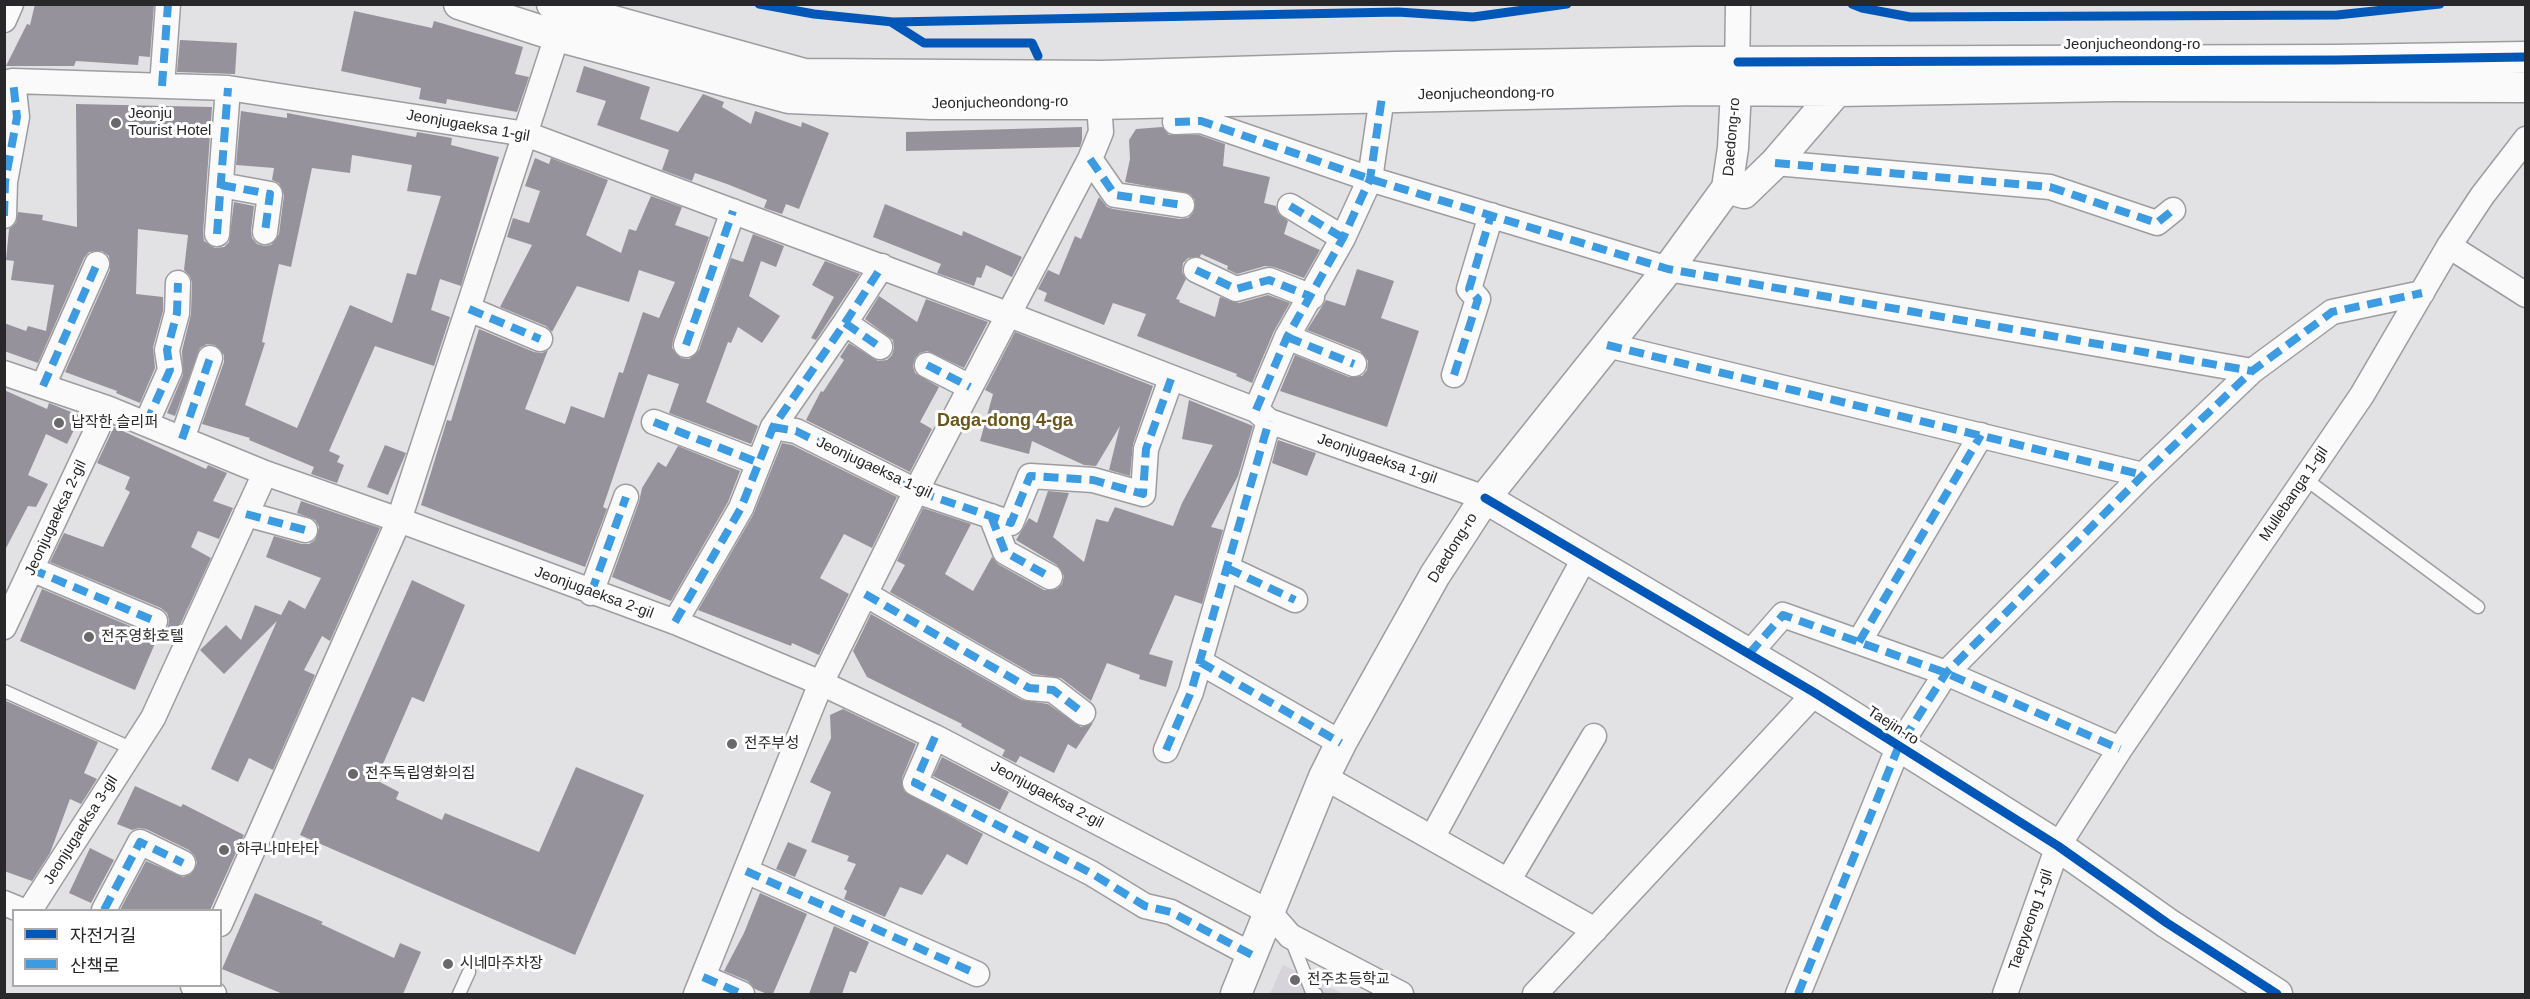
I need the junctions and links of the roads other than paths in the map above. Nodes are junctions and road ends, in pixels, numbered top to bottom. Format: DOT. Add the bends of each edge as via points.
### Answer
graph roads {
  1 [pos="11,4"];
  2 [pos="168,4"];
  3 [pos="459,4"];
  4 [pos="552,4"];
  5 [pos="1738,4"];
  6 [pos="4,20"];
  7 [pos="557,36"];
  8 [pos="2526,57"];
  9 [pos="1738,63"];
  10 [pos="9,82"];
  11 [pos="162,86"];
  12 [pos="2526,87"];
  13 [pos="228,88"];
  14 [pos="1837,91"];
  15 [pos="1382,97"];
  16 [pos="1099,104"];
  17 [pos="1175,123"];
  18 [pos="526,134"];
  19 [pos="2526,139"];
  20 [pos="1090,159"];
  21 [pos="1775,163"];
  22 [pos="1370,179"];
  23 [pos="220,185"];
  24 [pos="1727,188"];
  25 [pos="1182,205"];
  26 [pos="1290,206"];
  27 [pos="2173,210"];
  28 [pos="733,211"];
  29 [pos="4,216"];
  30 [pos="1491,216"];
  31 [pos="265,232"];
  32 [pos="217,234"];
  33 [pos="1343,238"];
  34 [pos="2449,246"];
  35 [pos="97,264"];
  36 [pos="882,266"];
  37 [pos="1668,269"];
  38 [pos="1196,270"];
  39 [pos="178,283"];
  40 [pos="2422,293"];
  41 [pos="2526,295"];
  42 [pos="1312,297"];
  43 [pos="469,309"];
  44 [pos="1007,314"];
  45 [pos="845,323"];
  46 [pos="1287,337"];
  47 [pos="540,339"];
  48 [pos="686,345"];
  49 [pos="1607,345"];
  50 [pos="880,347"];
  51 [pos="210,358"];
  52 [pos="1354,364"];
  53 [pos="927,365"];
  54 [pos="2252,371"];
  55 [pos="4,373"];
  56 [pos="1454,375"];
  57 [pos="1171,379"];
  58 [pos="43,386"];
  59 [pos="970,387"];
  60 [pos="107,408"];
  61 [pos="1262,416"];
  62 [pos="654,422"];
  63 [pos="146,424"];
  64 [pos="773,427"];
  65 [pos="1981,435"];
  66 [pos="182,439"];
  67 [pos="757,462"];
  68 [pos="265,473"];
  69 [pos="2144,475"];
  70 [pos="2304,478"];
  71 [pos="916,491"];
  72 [pos="626,497"];
  73 [pos="1485,498"];
  74 [pos="246,514"];
  75 [pos="991,516"];
  76 [pos="399,520"];
  77 [pos="305,530"];
  78 [pos="1585,557"];
  79 [pos="1227,568"];
  80 [pos="31,569"];
  81 [pos="1050,577"];
  82 [pos="591,593"];
  83 [pos="866,594"];
  84 [pos="1295,600"];
  85 [pos="2478,607"];
  86 [pos="155,621"];
  87 [pos="675,622"];
  88 [pos="4,627"];
  89 [pos="1859,642"];
  90 [pos="1749,654"];
  91 [pos="1200,662"];
  92 [pos="1946,673"];
  93 [pos="821,683"];
  94 [pos="4,691"];
  95 [pos="1815,693"];
  96 [pos="1083,713"];
  97 [pos="935,736"];
  98 [pos="1594,736"];
  99 [pos="1341,743"];
  100 [pos="1898,748"];
  101 [pos="133,749"];
  102 [pos="2120,749"];
  103 [pos="1166,750"];
  104 [pos="1324,777"];
  105 [pos="1432,838"];
  106 [pos="2058,846"];
  107 [pos="183,863"];
  108 [pos="746,871"];
  109 [pos="1508,881"];
  110 [pos="4,903"];
  111 [pos="19,909"];
  112 [pos="31,909"];
  113 [pos="105,909"];
  114 [pos="1269,912"];
  115 [pos="222,919"];
  116 [pos="1595,930"];
  117 [pos="1290,936"];
  118 [pos="1252,955"];
  119 [pos="469,972"];
  120 [pos="977,974"];
  121 [pos="700,986"];
  122 [pos="196,987"];
  123 [pos="214,994"];
  124 [pos="459,994"];
  125 [pos="742,994"];
  126 [pos="1236,994"];
  127 [pos="1316,994"];
  128 [pos="1401,994"];
  129 [pos="1535,994"];
  130 [pos="1798,994"];
  131 [pos="2005,994"];
  132 [pos="2277,994"];
  1 -- 6 [label="street"];
  2 -- 11 [label="street"];
  3 -- 7 [label="street, Jeonjucheondong-ro"];
  4 -- 9 [label="street, Jeonjucheondong-ro" via="804,74 1102,76 1407,66"];
  5 -- 9 [label="street"];
  7 -- 16 [label="street, Jeonjucheondong-ro" via="789,98 931,104"];
  7 -- 18 [label="street"];
  8 -- 9 [label="street, Jeonjucheondong-ro"];
  9 -- 14 [label="street, Jeonjucheondong-ro"];
  9 -- 15 [label="street, Jeonjucheondong-ro"];
  9 -- 24 [label="street, Daedong-ro"];
  10 -- 11 [label="street, Jeonjugaeksa 1-gil"];
  10 -- 29 [label="street" via="17,117"];
  11 -- 13 [label="street, Jeonjugaeksa 1-gil"];
  12 -- 14 [label="street, Jeonjucheondong-ro" via="2114,86"];
  13 -- 18 [label="street, Jeonjugaeksa 1-gil"];
  13 -- 23 [label="street"];
  14 -- 21 [label="street"];
  15 -- 16 [label="street, Jeonjucheondong-ro"];
  15 -- 22 [label="street"];
  16 -- 20 [label="street" via="1101,132"];
  17 -- 22 [label="street" via="1201,122"];
  18 -- 28 [label="street, Jeonjugaeksa 1-gil"];
  18 -- 43 [label="street"];
  19 -- 34 [label="street, Mullebanga 1-gil"];
  20 -- 25 [label="street" via="1115,195"];
  20 -- 44 [label="street"];
  21 -- 24 [label="street" via="1744,193"];
  21 -- 27 [label="street" via="2050,188 2157,223"];
  22 -- 30 [label="street"];
  22 -- 33 [label="street"];
  23 -- 31 [label="street" via="270,194"];
  23 -- 32 [label="street"];
  24 -- 37 [label="street, Daedong-ro"];
  26 -- 33 [label="street"];
  28 -- 36 [label="street, Jeonjugaeksa 1-gil"];
  28 -- 48 [label="street"];
  30 -- 37 [label="street"];
  30 -- 56 [label="street" via="1469,289 1478,299"];
  33 -- 42 [label="street"];
  34 -- 40 [label="street, Mullebanga 1-gil"];
  34 -- 41 [label="street"];
  35 -- 58 [label="street"];
  36 -- 44 [label="street, Jeonjugaeksa 1-gil"];
  36 -- 45 [label="street"];
  37 -- 49 [label="street, Daedong-ro"];
  37 -- 54 [label="street"];
  38 -- 42 [label="street" via="1236,290 1269,279"];
  39 -- 63 [label="street" via="177,313 167,350 170,370"];
  40 -- 54 [label="street" via="2332,312"];
  40 -- 70 [label="street, Mullebanga 1-gil" via="2362,395"];
  42 -- 46 [label="street"];
  43 -- 47 [label="street"];
  43 -- 76 [label="street"];
  44 -- 57 [label="street, Jeonjugaeksa 1-gil"];
  44 -- 59 [label="street"];
  45 -- 50 [label="street"];
  45 -- 64 [label="street"];
  46 -- 52 [label="street"];
  46 -- 61 [label="street"];
  49 -- 65 [label="street"];
  49 -- 73 [label="street, Daedong-ro"];
  51 -- 66 [label="street"];
  53 -- 59 [label="street"];
  54 -- 69 [label="street"];
  55 -- 58 [label="street, Jeonjugaeksa 2-gil"];
  57 -- 61 [label="street, Jeonjugaeksa 1-gil"];
  57 -- 75 [label="street, Jeonjugaeksa 1-gil" via="1146,448 1143,494 1093,480 1030,476 1011,523"];
  58 -- 60 [label="street, Jeonjugaeksa 2-gil"];
  59 -- 71 [label="street"];
  60 -- 63 [label="street, Jeonjugaeksa 2-gil"];
  60 -- 80 [label="street, Jeonjugaeksa 2-gil"];
  61 -- 73 [label="street, Jeonjugaeksa 1-gil"];
  61 -- 79 [label="street"];
  62 -- 67 [label="street"];
  63 -- 66 [label="street, Jeonjugaeksa 2-gil"];
  64 -- 67 [label="street"];
  64 -- 71 [label="street, Jeonjugaeksa 1-gil" via="795,431"];
  65 -- 69 [label="street"];
  65 -- 89 [label="street"];
  66 -- 68 [label="street, Jeonjugaeksa 2-gil"];
  67 -- 87 [label="street" via="741,508"];
  68 -- 74 [label="street"];
  68 -- 76 [label="street, Jeonjugaeksa 2-gil"];
  69 -- 92 [label="street"];
  70 -- 85 [label="lane"];
  70 -- 102 [label="street, Mullebanga 1-gil"];
  71 -- 75 [label="street, Jeonjugaeksa 1-gil"];
  71 -- 83 [label="street"];
  72 -- 82 [label="street"];
  73 -- 78 [label="street, Taejin-ro"];
  73 -- 99 [label="street, Daedong-ro" via="1435,575"];
  74 -- 77 [label="street"];
  74 -- 101 [label="street" via="153,718"];
  75 -- 81 [label="street" via="1005,552"];
  76 -- 82 [label="street, Jeonjugaeksa 2-gil"];
  76 -- 115 [label="street"];
  78 -- 90 [label="street, Taejin-ro"];
  78 -- 105 [label="street"];
  79 -- 84 [label="street"];
  79 -- 91 [label="street"];
  80 -- 86 [label="street"];
  80 -- 88 [label="street, Jeonjugaeksa 2-gil"];
  82 -- 87 [label="street, Jeonjugaeksa 2-gil"];
  83 -- 93 [label="street"];
  83 -- 96 [label="street" via="1029,688 1053,690"];
  87 -- 93 [label="street, Jeonjugaeksa 2-gil"];
  89 -- 90 [label="street" via="1783,615"];
  89 -- 92 [label="street"];
  90 -- 95 [label="street, Taejin-ro"];
  91 -- 99 [label="street"];
  91 -- 103 [label="street"];
  92 -- 100 [label="street"];
  92 -- 102 [label="street"];
  93 -- 97 [label="street, Jeonjugaeksa 2-gil"];
  93 -- 108 [label="street"];
  94 -- 101 [label="lane"];
  95 -- 100 [label="street, Taejin-ro"];
  95 -- 116 [label="street"];
  97 -- 114 [label="street, Jeonjugaeksa 2-gil"];
  97 -- 118 [label="street" via="915,783 1091,873 1145,906 1171,912"];
  98 -- 109 [label="street"];
  99 -- 104 [label="street, Daedong-ro"];
  100 -- 106 [label="street, Taejin-ro"];
  100 -- 130 [label="street"];
  101 -- 112 [label="street, Jeonjugaeksa 3-gil"];
  102 -- 106 [label="street, Mullebanga 1-gil"];
  104 -- 105 [label="street"];
  104 -- 114 [label="street, Daedong-ro"];
  105 -- 109 [label="street"];
  106 -- 131 [label="street, Taepyeong 1-gil"];
  106 -- 132 [label="street, Taejin-ro"];
  107 -- 113 [label="street" via="140,842"];
  108 -- 120 [label="street"];
  108 -- 121 [label="street"];
  109 -- 116 [label="street"];
  110 -- 111 [label="street"];
  114 -- 117 [label="street"];
  114 -- 118 [label="street, Daedong-ro"];
  116 -- 129 [label="street"];
  117 -- 127 [label="lane"];
  117 -- 128 [label="street"];
  118 -- 126 [label="street, Daedong-ro"];
  119 -- 124 [label="lane"];
  121 -- 125 [label="street"];
  122 -- 123 [label="street"];
}
